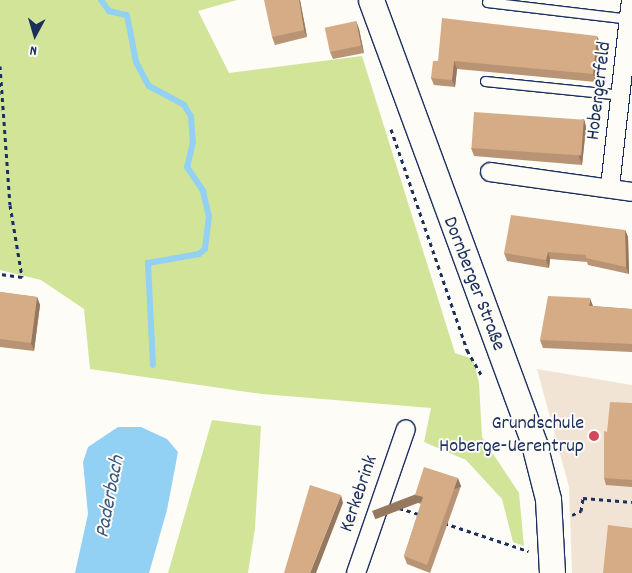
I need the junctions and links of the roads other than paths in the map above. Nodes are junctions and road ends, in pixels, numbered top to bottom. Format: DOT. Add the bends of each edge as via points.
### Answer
graph roads {
  1 [pos="371,0"];
  2 [pos="631,0"];
  3 [pos="487,2"];
  4 [pos="630,19"];
  5 [pos="486,81"];
  6 [pos="622,95"];
  7 [pos="490,172"];
  8 [pos="610,187"];
  9 [pos="632,192"];
  10 [pos="406,429"];
  11 [pos="356,573"];
  12 [pos="552,573"];
  1 -- 12 [label="street, Dornberger Straße" via="534,444 548,499"];
  2 -- 4 [label="street, Hobergerfeld"];
  3 -- 4 [label="lane"];
  4 -- 6 [label="street, Hobergerfeld"];
  5 -- 6 [label="lane"];
  6 -- 8 [label="street, Hobergerfeld"];
  7 -- 8 [label="street"];
  8 -- 9 [label="street"];
  10 -- 11 [label="street, Kerkebrink"];
}
